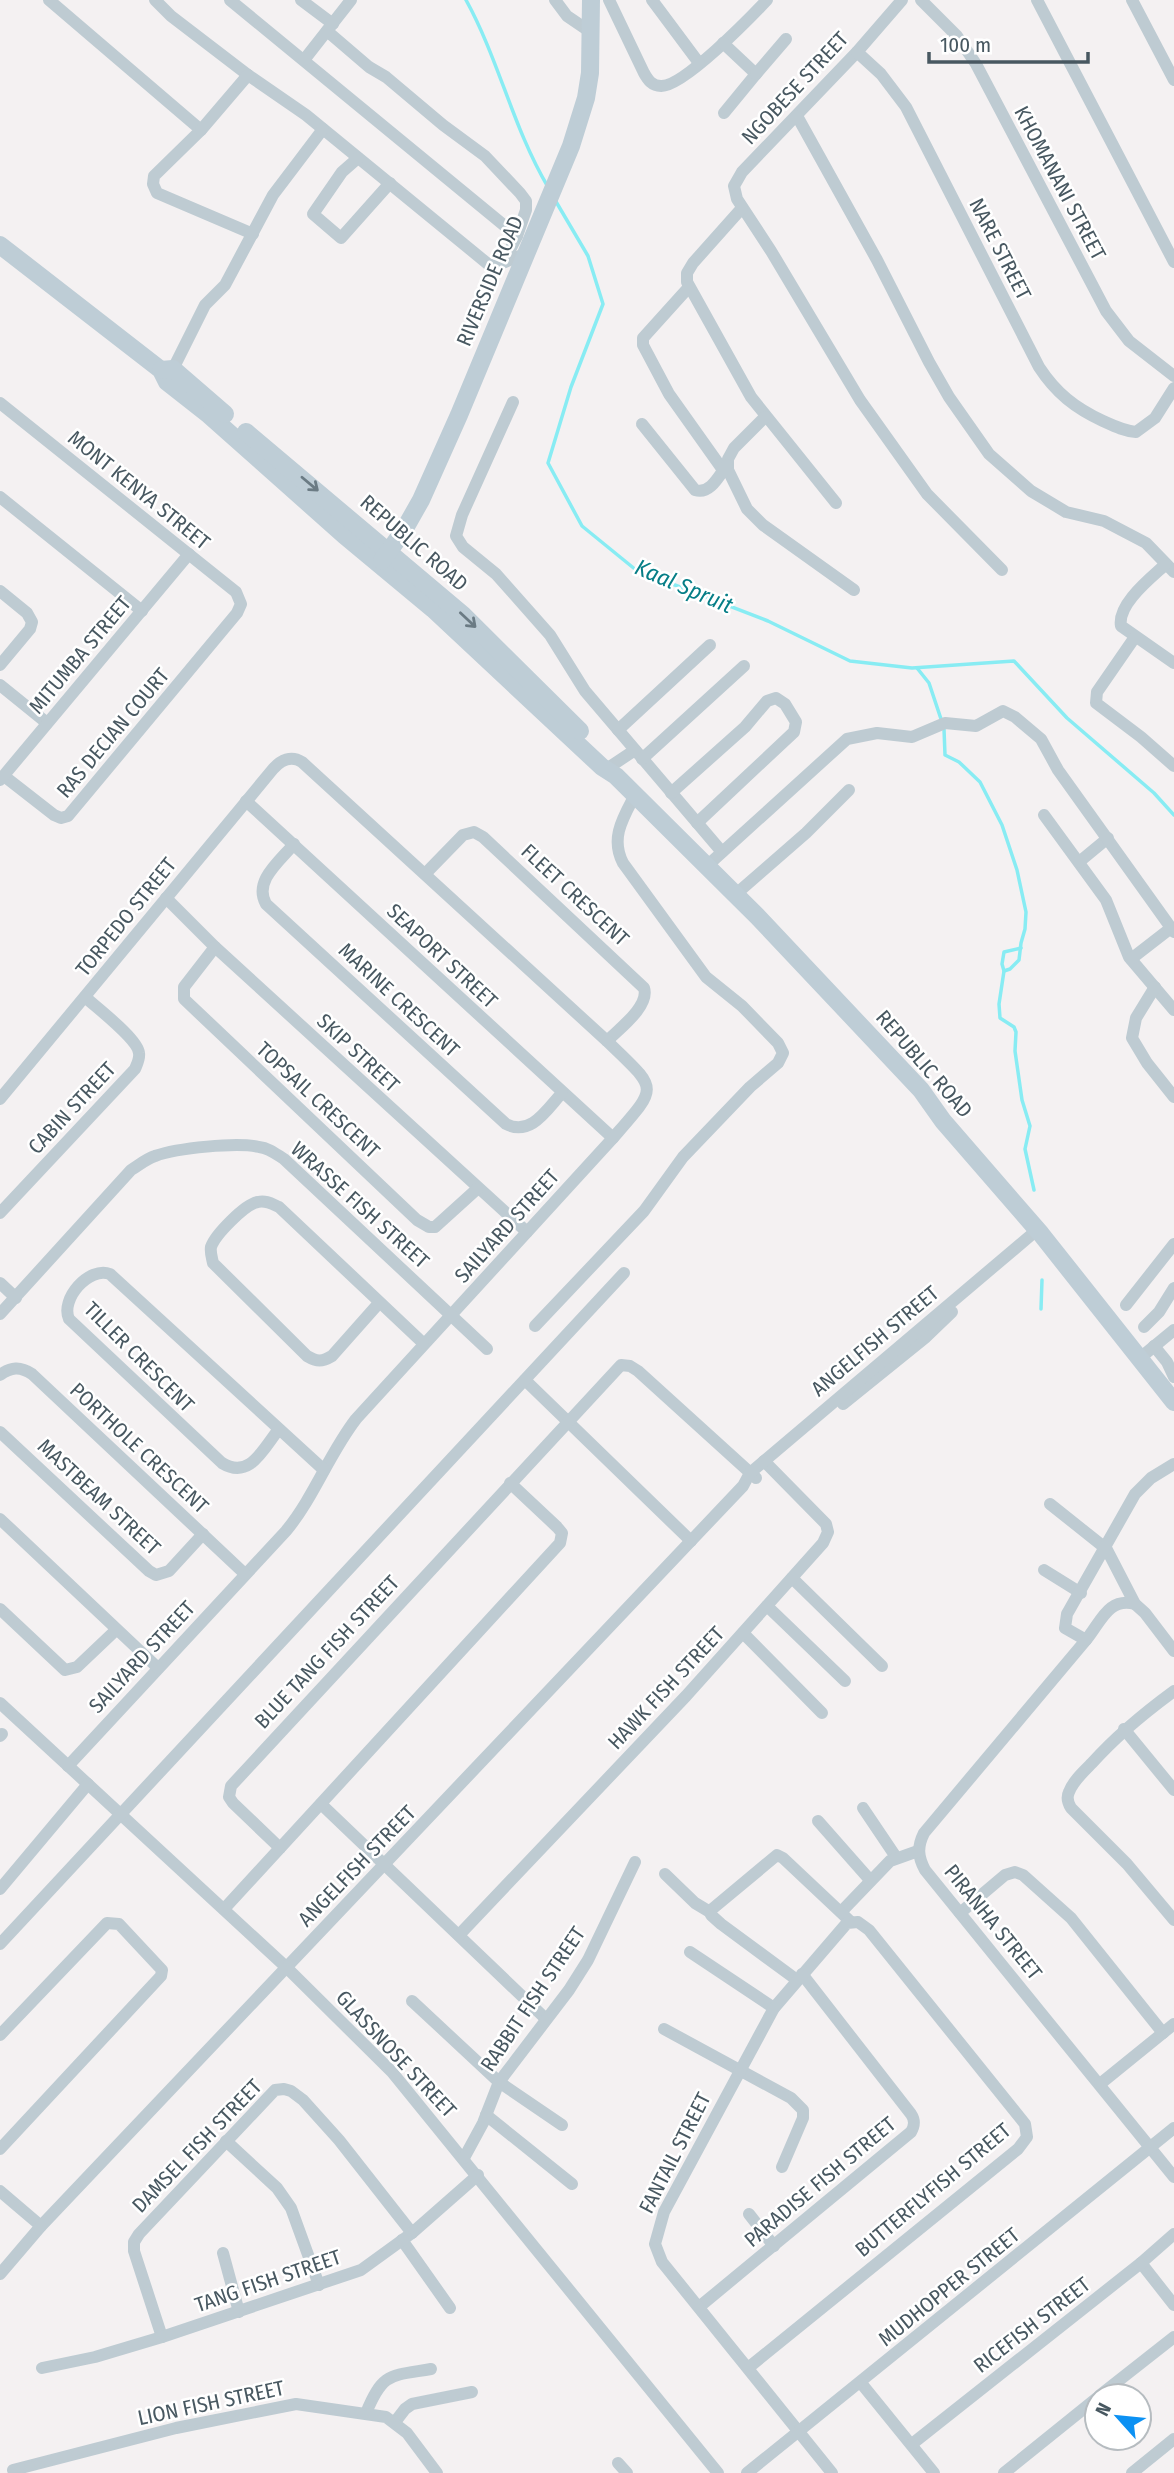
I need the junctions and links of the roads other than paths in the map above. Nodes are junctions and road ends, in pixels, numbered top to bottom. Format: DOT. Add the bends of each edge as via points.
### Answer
graph roads {
  1 [pos="49,0"];
  2 [pos="155,0"];
  3 [pos="230,0"];
  4 [pos="301,0"];
  5 [pos="351,0"];
  6 [pos="555,0"];
  7 [pos="591,0"];
  8 [pos="609,0"];
  9 [pos="652,0"];
  10 [pos="902,0"];
  11 [pos="921,0"];
  12 [pos="1037,0"];
  13 [pos="1132,0"];
  14 [pos="759,3"];
  15 [pos="330,28"];
  16 [pos="592,33"];
  17 [pos="786,40"];
  18 [pos="723,43"];
  19 [pos="857,52"];
  20 [pos="304,60"];
  21 [pos="699,63"];
  22 [pos="756,74"];
  23 [pos="248,75"];
  24 [pos="1174,80"];
  25 [pos="724,113"];
  26 [pos="797,116"];
  27 [pos="323,129"];
  28 [pos="201,130"];
  29 [pos="358,158"];
  30 [pos="390,183"];
  31 [pos="742,208"];
  32 [pos="253,234"];
  33 [pos="517,236"];
  34 [pos="0,245"];
  35 [pos="527,253"];
  36 [pos="504,262"];
  37 [pos="1174,262"];
  38 [pos="689,287"];
  39 [pos="167,369"];
  40 [pos="1174,376"];
  41 [pos="1174,388"];
  42 [pos="513,402"];
  43 [pos="0,403"];
  44 [pos="765,416"];
  45 [pos="642,424"];
  46 [pos="725,468"];
  47 [pos="0,497"];
  48 [pos="836,503"];
  49 [pos="189,554"];
  50 [pos="385,558"];
  51 [pos="1170,568"];
  52 [pos="1002,570"];
  53 [pos="854,590"];
  54 [pos="0,591"];
  55 [pos="142,611"];
  56 [pos="237,613"];
  57 [pos="1135,637"];
  58 [pos="710,645"];
  59 [pos="1174,663"];
  60 [pos="0,665"];
  61 [pos="744,666"];
  62 [pos="0,685"];
  63 [pos="47,723"];
  64 [pos="618,730"];
  65 [pos="638,755"];
  66 [pos="282,761"];
  67 [pos="1174,766"];
  68 [pos="613,771"];
  69 [pos="2,778"];
  70 [pos="849,790"];
  71 [pos="671,793"];
  72 [pos="635,795"];
  73 [pos="246,801"];
  74 [pos="1044,815"];
  75 [pos="697,823"];
  76 [pos="1108,838"];
  77 [pos="294,844"];
  78 [pos="722,852"];
  79 [pos="1079,862"];
  80 [pos="708,865"];
  81 [pos="425,874"];
  82 [pos="736,894"];
  83 [pos="166,898"];
  84 [pos="1172,930"];
  85 [pos="215,947"];
  86 [pos="1131,960"];
  87 [pos="1154,987"];
  88 [pos="85,998"];
  89 [pos="1174,1010"];
  90 [pos="607,1041"];
  91 [pos="562,1093"];
  92 [pos="1174,1097"];
  93 [pos="0,1099"];
  94 [pos="613,1138"];
  95 [pos="477,1189"];
  96 [pos="0,1213"];
  97 [pos="527,1232"];
  98 [pos="1039,1232"];
  99 [pos="1174,1244"];
  100 [pos="624,1273"];
  101 [pos="0,1283"];
  102 [pos="1174,1288"];
  103 [pos="16,1297"];
  104 [pos="379,1303"];
  105 [pos="1126,1306"];
  106 [pos="0,1314"];
  107 [pos="452,1315"];
  108 [pos="535,1326"];
  109 [pos="1144,1327"];
  110 [pos="1174,1330"];
  111 [pos="424,1343"];
  112 [pos="1154,1346"];
  113 [pos="486,1349"];
  114 [pos="1140,1358"];
  115 [pos="0,1375"];
  116 [pos="1174,1377"];
  117 [pos="525,1380"];
  118 [pos="1174,1402"];
  119 [pos="568,1419"];
  120 [pos="279,1429"];
  121 [pos="0,1432"];
  122 [pos="766,1464"];
  123 [pos="1174,1464"];
  124 [pos="324,1470"];
  125 [pos="753,1476"];
  126 [pos="510,1483"];
  127 [pos="1050,1504"];
  128 [pos="0,1519"];
  129 [pos="203,1534"];
  130 [pos="691,1541"];
  131 [pos="1105,1546"];
  132 [pos="1044,1570"];
  133 [pos="245,1574"];
  134 [pos="792,1578"];
  135 [pos="1081,1593"];
  136 [pos="1135,1604"];
  137 [pos="767,1606"];
  138 [pos="0,1609"];
  139 [pos="116,1630"];
  140 [pos="743,1633"];
  141 [pos="1086,1640"];
  142 [pos="1174,1651"];
  143 [pos="882,1666"];
  144 [pos="158,1668"];
  145 [pos="845,1681"];
  146 [pos="1174,1691"];
  147 [pos="0,1703"];
  148 [pos="822,1713"];
  149 [pos="1124,1729"];
  150 [pos="68,1766"];
  151 [pos="88,1784"];
  152 [pos="1174,1790"];
  153 [pos="321,1804"];
  154 [pos="863,1808"];
  155 [pos="121,1813"];
  156 [pos="818,1822"];
  157 [pos="280,1848"];
  158 [pos="918,1851"];
  159 [pos="896,1857"];
  160 [pos="635,1862"];
  161 [pos="385,1863"];
  162 [pos="666,1874"];
  163 [pos="870,1880"];
  164 [pos="0,1889"];
  165 [pos="224,1909"];
  166 [pos="710,1912"];
  167 [pos="841,1912"];
  168 [pos="960,1913"];
  169 [pos="1174,1920"];
  170 [pos="854,1922"];
  171 [pos="460,1936"];
  172 [pos="0,1944"];
  173 [pos="690,1952"];
  174 [pos="286,1967"];
  175 [pos="799,1977"];
  176 [pos="412,2001"];
  177 [pos="775,2008"];
  178 [pos="546,2019"];
  179 [pos="1174,2024"];
  180 [pos="664,2029"];
  181 [pos="1163,2033"];
  182 [pos="0,2035"];
  183 [pos="741,2069"];
  184 [pos="499,2082"];
  185 [pos="1100,2084"];
  186 [pos="486,2115"];
  187 [pos="562,2124"];
  188 [pos="1174,2128"];
  189 [pos="226,2141"];
  190 [pos="1150,2147"];
  191 [pos="0,2149"];
  192 [pos="464,2158"];
  193 [pos="782,2167"];
  194 [pos="478,2175"];
  195 [pos="1174,2177"];
  196 [pos="572,2184"];
  197 [pos="0,2191"];
  198 [pos="749,2214"];
  199 [pos="41,2226"];
  200 [pos="1174,2234"];
  201 [pos="407,2236"];
  202 [pos="774,2246"];
  203 [pos="223,2253"];
  204 [pos="1141,2263"];
  205 [pos="0,2274"];
  206 [pos="319,2285"];
  207 [pos="1174,2305"];
  208 [pos="699,2307"];
  209 [pos="450,2308"];
  210 [pos="239,2312"];
  211 [pos="162,2337"];
  212 [pos="1174,2337"];
  213 [pos="42,2368"];
  214 [pos="748,2368"];
  215 [pos="430,2369"];
  216 [pos="1117,2382"];
  217 [pos="861,2383"];
  218 [pos="472,2392"];
  219 [pos="1083,2409"];
  220 [pos="366,2413"];
  221 [pos="394,2422"];
  222 [pos="799,2431"];
  223 [pos="1174,2439"];
  224 [pos="912,2444"];
  225 [pos="61,2459"];
  226 [pos="13,2470"];
  227 [pos="65,2473"];
  228 [pos="437,2473"];
  229 [pos="718,2473"];
  230 [pos="747,2473"];
  231 [pos="832,2473"];
  232 [pos="934,2473"];
  233 [pos="1004,2473"];
  234 [pos="1132,2473"];
  1 -- 28 [label="street"];
  2 -- 23 [label="street"];
  3 -- 20 [label="street"];
  4 -- 15 [label="street"];
  5 -- 15 [label="street"];
  6 -- 16 [label="street" via="567,16"];
  7 -- 16 [label="street, RIVERSIDE ROAD"];
  8 -- 21 [label="street" via="650,82 667,85"];
  9 -- 21 [label="street"];
  10 -- 19 [label="street, NGOBESE STREET"];
  11 -- 40 [label="street, KHOMANANI STREET" via="957,36 976,64 1106,311 1129,341"];
  12 -- 37 [label="street"];
  13 -- 24 [label="street"];
  14 -- 18 [label="street"];
  15 -- 20 [label="street"];
  15 -- 33 [label="street" via="369,66 513,183 526,201"];
  16 -- 35 [label="street, RIVERSIDE ROAD" via="586,97"];
  17 -- 22 [label="street"];
  18 -- 21 [label="street"];
  18 -- 22 [label="street"];
  19 -- 26 [label="street, NGOBESE STREET"];
  19 -- 41 [label="street, NARE STREET" via="906,107 1049,382 1061,395 1088,414 1136,432 1155,418"];
  20 -- 33 [label="street"];
  22 -- 25 [label="street"];
  23 -- 27 [label="street"];
  23 -- 28 [label="street"];
  26 -- 31 [label="street, NGOBESE STREET" via="738,177 734,186"];
  26 -- 51 [label="street" via="929,362 989,454 1057,508 1113,526 1153,549"];
  27 -- 29 [label="street"];
  27 -- 32 [label="street" via="277,188"];
  28 -- 32 [label="street" via="154,176 157,193"];
  29 -- 30 [label="street"];
  29 -- 30 [label="street" via="342,172 313,214 341,238"];
  30 -- 36 [label="street" via="488,264"];
  31 -- 38 [label="street" via="692,263 686,277"];
  31 -- 52 [label="street" via="860,400 912,475 940,510"];
  32 -- 39 [label="street" via="225,285 205,305"];
  33 -- 36 [label="street"];
  34 -- 39 [label="street, REPUBLIC ROAD"];
  35 -- 36 [label="street"];
  35 -- 50 [label="street, RIVERSIDE ROAD" via="421,500"];
  38 -- 44 [label="street"];
  38 -- 46 [label="street" via="643,338 643,345 669,394"];
  39 -- 50 [label="street, REPUBLIC ROAD" via="167,383"];
  42 -- 64 [label="street" via="456,536 496,573 550,635 574,676"];
  43 -- 49 [label="street, MONT KENYA STREET"];
  44 -- 46 [label="street" via="734,448"];
  44 -- 48 [label="street"];
  45 -- 46 [label="street" via="695,489 706,490"];
  46 -- 53 [label="street" via="754,517"];
  47 -- 55 [label="street"];
  49 -- 55 [label="street, MITUMBA STREET"];
  49 -- 56 [label="street, MONT KENYA STREET" via="238,594 241,604"];
  50 -- 68 [label="street, REPUBLIC ROAD" via="494,645"];
  51 -- 57 [label="street" via="1130,599 1120,620"];
  54 -- 60 [label="street" via="32,622"];
  55 -- 63 [label="street, MITUMBA STREET"];
  56 -- 69 [label="street, RAS DECIAN COURT" via="68,816 54,815"];
  57 -- 59 [label="street"];
  57 -- 67 [label="street" via="1097,692 1096,703"];
  58 -- 64 [label="street"];
  61 -- 65 [label="street"];
  62 -- 63 [label="street"];
  63 -- 69 [label="street, MITUMBA STREET"];
  64 -- 65 [label="street"];
  65 -- 68 [label="street"];
  65 -- 71 [label="street"];
  66 -- 73 [label="street, TORPEDO STREET"];
  66 -- 81 [label="street, SAILYARD STREET" via="302,762"];
  68 -- 72 [label="street, REPUBLIC ROAD"];
  70 -- 82 [label="street"];
  71 -- 75 [label="street"];
  71 -- 75 [label="street" via="745,727 767,701 776,698 785,704 796,722 794,732"];
  72 -- 80 [label="street, REPUBLIC ROAD"];
  72 -- 108 [label="street" via="617,833 617,853 706,977 742,1006 783,1053 683,1157 644,1211"];
  73 -- 77 [label="street, SEAPORT STREET"];
  73 -- 83 [label="street, TORPEDO STREET"];
  74 -- 79 [label="street"];
  75 -- 78 [label="street"];
  76 -- 78 [label="street" via="1041,739 1003,711 976,726 945,723 912,737 877,733 847,739"];
  76 -- 79 [label="street"];
  76 -- 84 [label="street"];
  77 -- 91 [label="street, SEAPORT STREET"];
  77 -- 91 [label="street, MARINE CRESCENT" via="264,881 261,891 266,904 506,1124 527,1128"];
  78 -- 80 [label="street"];
  79 -- 86 [label="street" via="1106,900"];
  80 -- 82 [label="street, REPUBLIC ROAD"];
  81 -- 90 [label="street, SAILYARD STREET"];
  81 -- 90 [label="street, FLEET CRESCENT" via="467,833 479,834 493,846 644,988 643,1004"];
  82 -- 98 [label="street, REPUBLIC ROAD" via="921,1090"];
  83 -- 85 [label="street, SKIP STREET"];
  83 -- 88 [label="street, TORPEDO STREET"];
  84 -- 86 [label="street"];
  85 -- 95 [label="street, SKIP STREET"];
  85 -- 95 [label="street, TOPSAIL CRESCENT" via="184,987 184,999 417,1220 435,1227"];
  86 -- 87 [label="street"];
  87 -- 89 [label="street"];
  87 -- 92 [label="street" via="1136,1018 1132,1038"];
  88 -- 93 [label="street, TORPEDO STREET"];
  88 -- 96 [label="street, CABIN STREET" via="135,1043 140,1054 135,1069"];
  90 -- 94 [label="street, SAILYARD STREET" via="643,1076 648,1088 646,1099"];
  91 -- 94 [label="street, SEAPORT STREET"];
  94 -- 97 [label="street, SAILYARD STREET"];
  95 -- 97 [label="street, SKIP STREET"];
  97 -- 107 [label="street, SAILYARD STREET"];
  98 -- 114 [label="street, REPUBLIC ROAD"];
  98 -- 122 [label="street, ANGELFISH STREET" via="926,1337"];
  99 -- 105 [label="street"];
  100 -- 117 [label="street"];
  101 -- 103 [label="street"];
  102 -- 109 [label="street"];
  103 -- 106 [label="street, WRASSE FISH STREET"];
  103 -- 107 [label="street, WRASSE FISH STREET" via="120,1181 143,1162 167,1153 252,1146 284,1159"];
  104 -- 104 [label="street" via="270,1203 245,1208 211,1247 213,1263 316,1361 332,1356"];
  104 -- 111 [label="street"];
  107 -- 111 [label="street, SAILYARD STREET"];
  107 -- 113 [label="street, WRASSE FISH STREET"];
  110 -- 112 [label="street"];
  111 -- 124 [label="street, SAILYARD STREET" via="356,1419"];
  112 -- 114 [label="street"];
  112 -- 116 [label="street"];
  114 -- 118 [label="street, REPUBLIC ROAD"];
  115 -- 129 [label="street, PORTHOLE CRESCENT" via="17,1368 32,1374"];
  117 -- 119 [label="street"];
  117 -- 155 [label="street"];
  119 -- 125 [label="street, BLUE TANG FISH STREET" via="621,1365 630,1366"];
  119 -- 126 [label="street, BLUE TANG FISH STREET"];
  119 -- 130 [label="street"];
  120 -- 120 [label="street, TILLER CRESCENT" via="110,1274 92,1274 73,1296 67,1310 69,1319 222,1463 236,1469 248,1466"];
  120 -- 124 [label="street, TILLER CRESCENT"];
  121 -- 129 [label="street, MASTBEAM STREET" via="156,1575 169,1571"];
  122 -- 125 [label="street, ANGELFISH STREET"];
  122 -- 134 [label="street, HAWK FISH STREET" via="828,1528 823,1544"];
  123 -- 131 [label="street" via="1142,1485"];
  124 -- 133 [label="street, SAILYARD STREET" via="296,1519"];
  125 -- 130 [label="street, ANGELFISH STREET"];
  126 -- 153 [label="street" via="557,1527 562,1533 560,1543"];
  126 -- 157 [label="street, BLUE TANG FISH STREET" via="230,1786 233,1803"];
  127 -- 131 [label="street"];
  128 -- 139 [label="street"];
  129 -- 133 [label="street, PORTHOLE CRESCENT"];
  130 -- 161 [label="street, ANGELFISH STREET"];
  131 -- 135 [label="street"];
  131 -- 136 [label="street"];
  132 -- 135 [label="street"];
  133 -- 144 [label="street, SAILYARD STREET"];
  134 -- 137 [label="street, HAWK FISH STREET"];
  134 -- 143 [label="street"];
  135 -- 141 [label="street" via="1064,1625"];
  136 -- 141 [label="street" via="1112,1605"];
  136 -- 142 [label="street"];
  137 -- 140 [label="street, HAWK FISH STREET"];
  137 -- 145 [label="street"];
  138 -- 139 [label="street" via="65,1670 77,1667"];
  139 -- 144 [label="street"];
  140 -- 148 [label="street"];
  140 -- 171 [label="street, HAWK FISH STREET"];
  141 -- 158 [label="street" via="924,1833"];
  144 -- 150 [label="street, SAILYARD STREET"];
  146 -- 149 [label="street"];
  147 -- 150 [label="street, GLASSNOSE STREET"];
  149 -- 152 [label="street"];
  149 -- 169 [label="street" via="1077,1779 1068,1804"];
  150 -- 151 [label="street, GLASSNOSE STREET"];
  151 -- 155 [label="street, GLASSNOSE STREET"];
  151 -- 164 [label="street"];
  153 -- 157 [label="street"];
  153 -- 161 [label="street"];
  154 -- 159 [label="street"];
  155 -- 165 [label="street, GLASSNOSE STREET"];
  155 -- 172 [label="street"];
  156 -- 163 [label="street"];
  157 -- 165 [label="street"];
  158 -- 159 [label="street"];
  158 -- 168 [label="street, PIRANHA STREET" via="925,1870"];
  159 -- 163 [label="street"];
  160 -- 178 [label="street, RABBIT FISH STREET" via="593,1951"];
  161 -- 171 [label="street"];
  161 -- 174 [label="street, ANGELFISH STREET"];
  162 -- 166 [label="street"];
  163 -- 167 [label="street"];
  165 -- 174 [label="street, GLASSNOSE STREET"];
  166 -- 167 [label="street" via="777,1855"];
  166 -- 175 [label="street"];
  167 -- 170 [label="street"];
  168 -- 181 [label="street" via="1005,1875 1023,1875 1072,1918"];
  168 -- 185 [label="street, PIRANHA STREET"];
  170 -- 175 [label="street, FANTAIL STREET" via="835,1935"];
  170 -- 214 [label="street, BUTTERFLYFISH STREET" via="869,1930 1025,2124 1027,2137 1018,2149"];
  171 -- 178 [label="street"];
  173 -- 177 [label="street"];
  174 -- 192 [label="street, GLASSNOSE STREET" via="392,2071"];
  174 -- 199 [label="street, ANGELFISH STREET"];
  175 -- 177 [label="street, FANTAIL STREET"];
  175 -- 202 [label="street, PARADISE FISH STREET" via="906,2107 914,2123 911,2132"];
  176 -- 184 [label="street"];
  177 -- 183 [label="street, FANTAIL STREET"];
  178 -- 184 [label="street, RABBIT FISH STREET"];
  179 -- 181 [label="street"];
  180 -- 183 [label="street"];
  181 -- 185 [label="street"];
  182 -- 191 [label="street" via="107,1923 118,1924 162,1970"];
  183 -- 193 [label="street" via="803,2110"];
  183 -- 208 [label="street, FANTAIL STREET" via="656,2236 655,2249 662,2262"];
  184 -- 186 [label="street, RABBIT FISH STREET"];
  184 -- 187 [label="street"];
  185 -- 190 [label="street, PIRANHA STREET"];
  186 -- 192 [label="street, RABBIT FISH STREET"];
  186 -- 196 [label="street"];
  188 -- 190 [label="street, MUDHOPPER STREET"];
  189 -- 201 [label="street, DAMSEL FISH STREET" via="275,2090 291,2091 339,2140"];
  189 -- 206 [label="street" via="277,2188 291,2208"];
  189 -- 211 [label="street, DAMSEL FISH STREET" via="134,2242"];
  190 -- 195 [label="street, PIRANHA STREET"];
  190 -- 217 [label="street, MUDHOPPER STREET"];
  192 -- 194 [label="street, GLASSNOSE STREET"];
  194 -- 201 [label="street, TANG FISH STREET"];
  194 -- 229 [label="street, GLASSNOSE STREET"];
  197 -- 199 [label="street"];
  198 -- 202 [label="street"];
  199 -- 205 [label="street, ANGELFISH STREET"];
  200 -- 204 [label="street, RICEFISH STREET"];
  201 -- 206 [label="street, TANG FISH STREET" via="362,2270"];
  201 -- 209 [label="street, DAMSEL FISH STREET"];
  202 -- 208 [label="street, PARADISE FISH STREET"];
  203 -- 210 [label="street"];
  204 -- 207 [label="street"];
  204 -- 224 [label="street, RICEFISH STREET"];
  206 -- 210 [label="street, TANG FISH STREET"];
  208 -- 214 [label="street, FANTAIL STREET"];
  210 -- 211 [label="street, TANG FISH STREET"];
  211 -- 213 [label="street, TANG FISH STREET"];
  212 -- 216 [label="street"];
  214 -- 222 [label="street, FANTAIL STREET"];
  215 -- 220 [label="street" via="385,2380"];
  217 -- 222 [label="street, MUDHOPPER STREET"];
  217 -- 224 [label="street"];
  218 -- 221 [label="street" via="412,2404"];
  219 -- 233 [label="street"];
  220 -- 221 [label="street, LION FISH STREET"];
  220 -- 225 [label="street, LION FISH STREET" via="287,2404"];
  221 -- 228 [label="street, LION FISH STREET"];
  222 -- 230 [label="street, MUDHOPPER STREET"];
  222 -- 231 [label="street, FANTAIL STREET"];
  223 -- 234 [label="street"];
  224 -- 232 [label="street"];
  225 -- 226 [label="street, LION FISH STREET"];
  225 -- 227 [label="street"];
}
